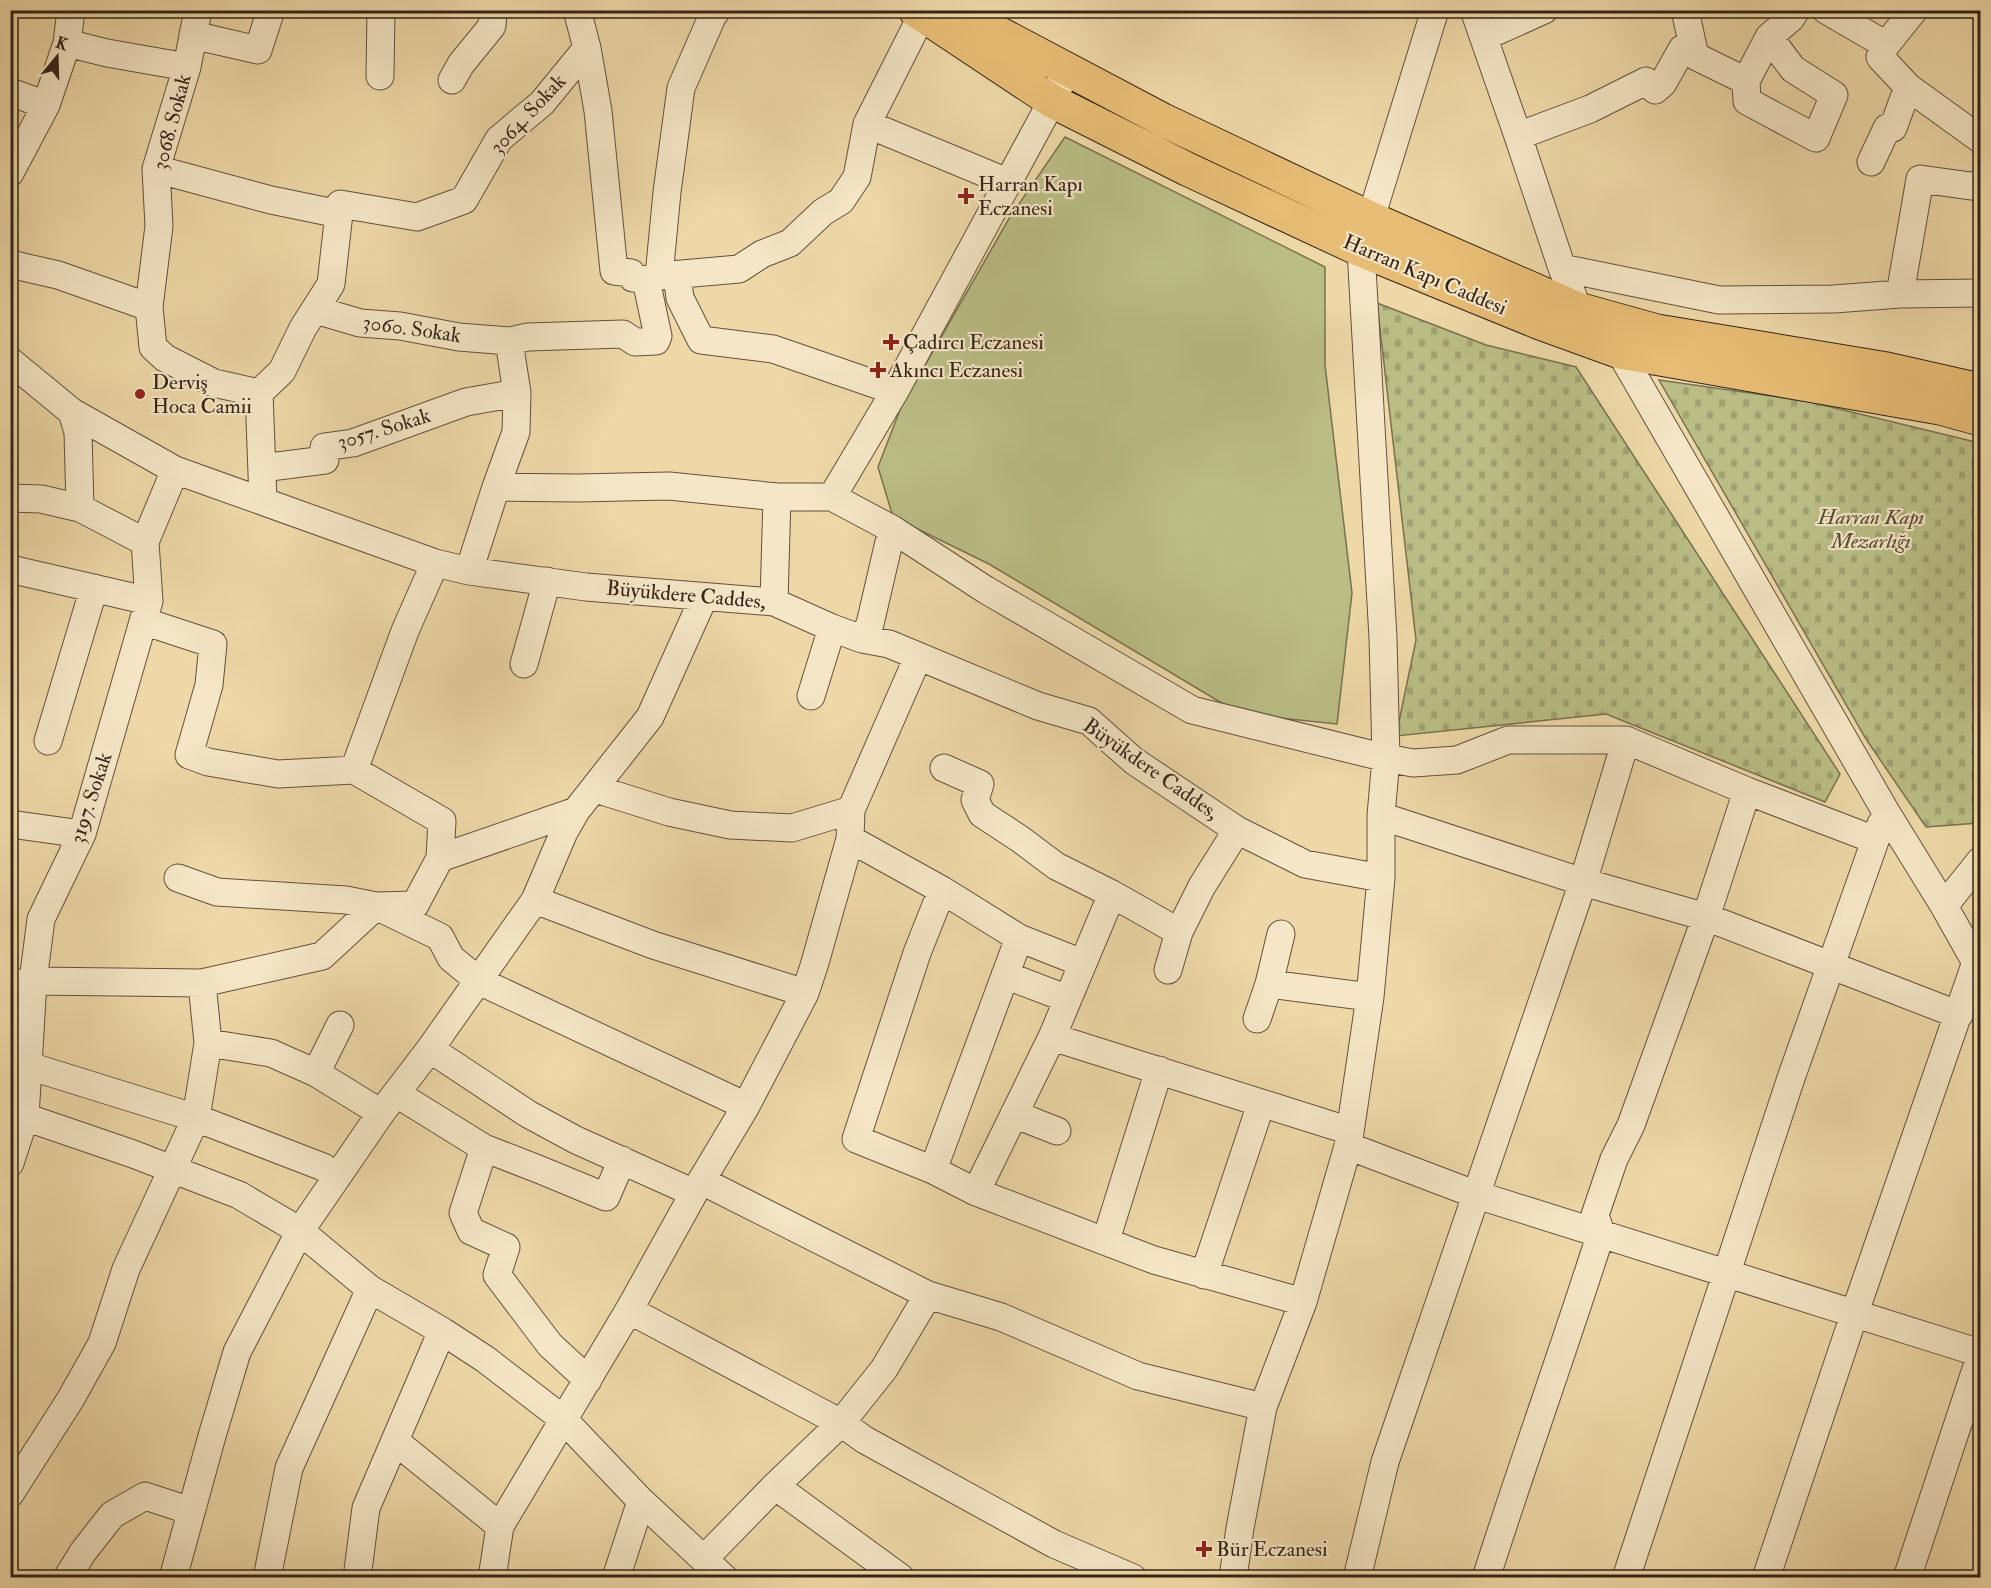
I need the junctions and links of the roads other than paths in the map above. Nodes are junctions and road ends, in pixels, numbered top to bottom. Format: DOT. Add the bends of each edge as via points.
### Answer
graph roads {
  1 [pos="71,10"];
  2 [pos="271,10"];
  3 [pos="381,10"];
  4 [pos="493,10"];
  5 [pos="577,10"];
  6 [pos="717,10"];
  7 [pos="955,10"];
  8 [pos="1435,10"];
  9 [pos="1474,10"];
  10 [pos="1544,10"];
  11 [pos="1685,10"];
  12 [pos="1826,10"];
  13 [pos="1914,10"];
  14 [pos="918,13"];
  15 [pos="1788,13"];
  16 [pos="196,23"];
  17 [pos="1484,37"];
  18 [pos="1769,37"];
  19 [pos="67,43"];
  20 [pos="1886,45"];
  21 [pos="1693,46"];
  22 [pos="587,48"];
  23 [pos="187,67"];
  24 [pos="1067,69"];
  25 [pos="380,76"];
  26 [pos="452,80"];
  27 [pos="1746,81"];
  28 [pos="1908,87"];
  29 [pos="10,92"];
  30 [pos="1052,101"];
  31 [pos="46,105"];
  32 [pos="867,124"];
  33 [pos="1518,136"];
  34 [pos="1980,139"];
  35 [pos="1871,162"];
  36 [pos="156,169"];
  37 [pos="10,173"];
  38 [pos="1007,182"];
  39 [pos="1980,182"];
  40 [pos="339,209"];
  41 [pos="1370,218"];
  42 [pos="1361,250"];
  43 [pos="10,264"];
  44 [pos="1562,268"];
  45 [pos="660,277"];
  46 [pos="1980,293"];
  47 [pos="1900,294"];
  48 [pos="149,307"];
  49 [pos="1578,309"];
  50 [pos="316,310"];
  51 [pos="509,340"];
  52 [pos="1620,352"];
  53 [pos="10,361"];
  54 [pos="1980,390"];
  55 [pos="895,391"];
  56 [pos="259,393"];
  57 [pos="518,393"];
  58 [pos="72,412"];
  59 [pos="1980,419"];
  60 [pos="262,468"];
  61 [pos="175,470"];
  62 [pos="495,487"];
  63 [pos="777,496"];
  64 [pos="832,497"];
  65 [pos="10,498"];
  66 [pos="263,501"];
  67 [pos="80,508"];
  68 [pos="892,529"];
  69 [pos="145,542"];
  70 [pos="435,563"];
  71 [pos="10,569"];
  72 [pos="470,571"];
  73 [pos="547,581"];
  74 [pos="94,588"];
  75 [pos="704,597"];
  76 [pos="774,602"];
  77 [pos="146,611"];
  78 [pos="832,628"];
  79 [pos="862,639"];
  80 [pos="918,657"];
  81 [pos="524,664"];
  82 [pos="811,696"];
  83 [pos="1626,740"];
  84 [pos="48,741"];
  85 [pos="1386,758"];
  86 [pos="944,768"];
  87 [pos="354,770"];
  88 [pos="596,789"];
  89 [pos="1746,791"];
  90 [pos="851,810"];
  91 [pos="576,811"];
  92 [pos="1886,812"];
  93 [pos="1381,816"];
  94 [pos="10,824"];
  95 [pos="1237,830"];
  96 [pos="82,834"];
  97 [pos="850,839"];
  98 [pos="1875,840"];
  99 [pos="440,858"];
  100 [pos="1980,861"];
  101 [pos="178,878"];
  102 [pos="1381,878"];
  103 [pos="1583,882"];
  104 [pos="942,890"];
  105 [pos="1112,894"];
  106 [pos="535,900"];
  107 [pos="376,906"];
  108 [pos="1944,906"];
  109 [pos="1706,917"];
  110 [pos="1179,932"];
  111 [pos="1281,934"];
  112 [pos="1019,938"];
  113 [pos="1082,963"];
  114 [pos="1830,966"];
  115 [pos="1978,966"];
  116 [pos="1168,970"];
  117 [pos="1005,975"];
  118 [pos="479,981"];
  119 [pos="22,983"];
  120 [pos="202,983"];
  121 [pos="1269,984"];
  122 [pos="805,993"];
  123 [pos="1370,998"];
  124 [pos="1068,999"];
  125 [pos="1959,1015"];
  126 [pos="1257,1019"];
  127 [pos="340,1024"];
  128 [pos="1052,1037"];
  129 [pos="207,1043"];
  130 [pos="430,1049"];
  131 [pos="29,1066"];
  132 [pos="1159,1071"];
  133 [pos="316,1073"];
  134 [pos="389,1104"];
  135 [pos="1261,1104"];
  136 [pos="746,1106"];
  137 [pos="1014,1114"];
  138 [pos="26,1117"];
  139 [pos="196,1118"];
  140 [pos="1057,1131"];
  141 [pos="1349,1139"];
  142 [pos="484,1148"];
  143 [pos="622,1160"];
  144 [pos="10,1163"];
  145 [pos="171,1168"];
  146 [pos="933,1170"];
  147 [pos="336,1177"];
  148 [pos="698,1187"];
  149 [pos="976,1192"];
  150 [pos="1478,1195"];
  151 [pos="300,1231"];
  152 [pos="1601,1233"];
  153 [pos="1106,1240"];
  154 [pos="1725,1272"];
  155 [pos="1204,1275"];
  156 [pos="370,1289"];
  157 [pos="928,1295"];
  158 [pos="1303,1302"];
  159 [pos="629,1310"];
  160 [pos="1855,1312"];
  161 [pos="442,1331"];
  162 [pos="1980,1355"];
  163 [pos="588,1380"];
  164 [pos="1263,1407"];
  165 [pos="563,1419"];
  166 [pos="841,1423"];
  167 [pos="395,1441"];
  168 [pos="775,1486"];
  169 [pos="10,1494"];
  170 [pos="641,1501"];
  171 [pos="191,1511"];
  172 [pos="500,1526"];
  173 [pos="704,1559"];
  174 [pos="1363,1576"];
  175 [pos="67,1578"];
  176 [pos="173,1578"];
  177 [pos="267,1578"];
  178 [pos="357,1578"];
  179 [pos="492,1578"];
  180 [pos="616,1578"];
  181 [pos="724,1578"];
  182 [pos="901,1578"];
  183 [pos="1133,1578"];
  184 [pos="1233,1578"];
  185 [pos="1486,1578"];
  186 [pos="1626,1578"];
  187 [pos="1766,1578"];
  188 [pos="1907,1578"];
  1 -- 19 [label="street"];
  2 -- 16 [label="street" via="258,50"];
  3 -- 25 [label="street"];
  4 -- 26 [label="street" via="492,26"];
  5 -- 22 [label="street"];
  6 -- 45 [label="street" via="681,88"];
  7 -- 24 [label="main road, Harran Kapı Caddesi"];
  8 -- 41 [label="street"];
  9 -- 17 [label="street"];
  10 -- 17 [label="street"];
  11 -- 21 [label="street"];
  12 -- 20 [label="street"];
  13 -- 20 [label="street"];
  14 -- 30 [label="main road, Harran Kapı Caddesi"];
  14 -- 32 [label="street"];
  15 -- 18 [label="street"];
  16 -- 23 [label="street, 3068. Sokak"];
  17 -- 33 [label="street"];
  18 -- 27 [label="street"];
  18 -- 27 [label="street" via="1793,69 1834,95 1816,138 1747,101"];
  19 -- 23 [label="street"];
  19 -- 31 [label="street"];
  20 -- 28 [label="street" via="1881,57"];
  21 -- 27 [label="street" via="1695,56"];
  21 -- 33 [label="street" via="1682,49 1655,90 1646,81 1590,109"];
  22 -- 40 [label="street, 3064. Sokak" via="542,103 499,139 464,200 417,217"];
  22 -- 45 [label="street" via="598,111 614,271 631,273 633,278"];
  23 -- 36 [label="street, 3068. Sokak"];
  24 -- 30 [label="street"];
  24 -- 41 [label="main road, Harran Kapı Caddesi" via="1163,120"];
  28 -- 34 [label="street"];
  28 -- 35 [label="street" via="1893,128 1887,128"];
  29 -- 31 [label="street"];
  30 -- 38 [label="street"];
  30 -- 42 [label="main road, Harran Kapı Caddesi"];
  31 -- 37 [label="street"];
  32 -- 38 [label="street"];
  32 -- 45 [label="street" via="856,177 841,201 790,243 739,268"];
  33 -- 44 [label="street"];
  36 -- 40 [label="street, 3064. Sokak" via="271,200"];
  36 -- 48 [label="street, 3068. Sokak" via="159,226"];
  38 -- 55 [label="street"];
  39 -- 47 [label="street" via="1978,187 1920,179"];
  40 -- 50 [label="street" via="331,284"];
  41 -- 42 [label="street"];
  41 -- 49 [label="main road, Harran Kapı Caddesi"];
  42 -- 52 [label="main road, Harran Kapı Caddesi"];
  42 -- 85 [label="street"];
  43 -- 48 [label="street" via="57,275"];
  44 -- 47 [label="street" via="1719,300"];
  44 -- 49 [label="street"];
  45 -- 51 [label="street, 3060. Sokak" via="656,341 635,342 623,334"];
  45 -- 55 [label="street" via="680,298 701,340 773,349"];
  46 -- 47 [label="street"];
  48 -- 56 [label="street, 3068. Sokak" via="153,346 165,358 214,383"];
  49 -- 52 [label="street"];
  49 -- 54 [label="main road, Harran Kapı Caddesi" via="1657,332 1887,369"];
  50 -- 51 [label="street, 3060. Sokak" via="360,323"];
  50 -- 56 [label="street" via="282,371"];
  51 -- 57 [label="street"];
  52 -- 59 [label="main road, Harran Kapı Caddesi" via="1940,408"];
  52 -- 92 [label="street"];
  53 -- 58 [label="street, Büyükdere Caddes,"];
  55 -- 64 [label="street"];
  56 -- 60 [label="street"];
  57 -- 60 [label="street, 3057. Sokak" via="466,402 353,443 324,447 325,460"];
  57 -- 62 [label="street" via="516,432"];
  58 -- 61 [label="street, Büyükdere Caddes,"];
  58 -- 67 [label="street" via="78,432"];
  60 -- 66 [label="street"];
  61 -- 66 [label="street, Büyükdere Caddes,"];
  61 -- 69 [label="street, 3197. Sokak"];
  62 -- 63 [label="street" via="669,486"];
  62 -- 72 [label="street"];
  63 -- 64 [label="street"];
  63 -- 76 [label="street"];
  64 -- 68 [label="street"];
  65 -- 67 [label="street" via="40,499"];
  66 -- 70 [label="street, Büyükdere Caddes,"];
  67 -- 69 [label="street"];
  68 -- 79 [label="street" via="870,624"];
  68 -- 85 [label="street" via="986,590 1192,710"];
  69 -- 77 [label="street, 3197. Sokak"];
  70 -- 72 [label="street, Büyükdere Caddes,"];
  70 -- 87 [label="street" via="405,631"];
  71 -- 74 [label="street"];
  72 -- 73 [label="street, Büyükdere Caddes,"];
  73 -- 75 [label="street, Büyükdere Caddes,"];
  73 -- 81 [label="street"];
  74 -- 77 [label="street"];
  74 -- 84 [label="street"];
  75 -- 76 [label="street, Büyükdere Caddes,"];
  75 -- 88 [label="street" via="650,717"];
  76 -- 78 [label="street, Büyükdere Caddes,"];
  77 -- 87 [label="street" via="213,644 209,685 189,754 208,762 278,774"];
  77 -- 96 [label="street, 3197. Sokak"];
  78 -- 79 [label="street, Büyükdere Caddes,"];
  78 -- 82 [label="street"];
  79 -- 80 [label="street, Büyükdere Caddes," via="889,644"];
  80 -- 90 [label="street"];
  80 -- 95 [label="street, Büyükdere Caddes," via="1038,706 1089,721 1134,761"];
  83 -- 85 [label="street" via="1508,740 1457,760 1413,763"];
  83 -- 89 [label="street"];
  83 -- 103 [label="street"];
  85 -- 93 [label="street"];
  86 -- 105 [label="street" via="980,784 975,800 982,814 1056,866"];
  87 -- 99 [label="street" via="442,821"];
  88 -- 90 [label="street" via="669,812 730,825 792,828"];
  88 -- 91 [label="street"];
  89 -- 98 [label="street"];
  89 -- 109 [label="street"];
  90 -- 97 [label="street"];
  91 -- 99 [label="street"];
  91 -- 106 [label="street"];
  92 -- 98 [label="street"];
  92 -- 108 [label="street"];
  93 -- 102 [label="street"];
  93 -- 103 [label="street"];
  94 -- 96 [label="street"];
  95 -- 102 [label="street, Büyükdere Caddes," via="1305,864"];
  95 -- 110 [label="street"];
  96 -- 119 [label="street, 3197. Sokak" via="40,919"];
  97 -- 104 [label="street"];
  97 -- 122 [label="street"];
  98 -- 114 [label="street"];
  99 -- 107 [label="street" via="415,905"];
  100 -- 108 [label="street"];
  101 -- 107 [label="street" via="217,892 345,900"];
  102 -- 123 [label="street"];
  103 -- 109 [label="street"];
  103 -- 150 [label="street"];
  104 -- 112 [label="street"];
  104 -- 146 [label="street" via="917,953 856,1139"];
  105 -- 110 [label="street"];
  105 -- 113 [label="street"];
  106 -- 118 [label="street"];
  106 -- 122 [label="street" via="653,945"];
  107 -- 118 [label="street" via="440,937 451,958"];
  107 -- 120 [label="street" via="322,956"];
  108 -- 115 [label="street"];
  109 -- 114 [label="street"];
  109 -- 152 [label="street" via="1595,1215"];
  110 -- 116 [label="street"];
  111 -- 121 [label="street"];
  112 -- 113 [label="street"];
  112 -- 117 [label="street"];
  113 -- 124 [label="street"];
  114 -- 125 [label="street"];
  114 -- 154 [label="street"];
  115 -- 125 [label="street"];
  117 -- 124 [label="street"];
  117 -- 146 [label="street"];
  118 -- 130 [label="street"];
  118 -- 136 [label="street"];
  119 -- 120 [label="street"];
  119 -- 131 [label="street, 3197. Sokak"];
  120 -- 129 [label="street"];
  121 -- 123 [label="street"];
  121 -- 126 [label="street"];
  122 -- 136 [label="street"];
  123 -- 141 [label="street"];
  124 -- 128 [label="street"];
  125 -- 160 [label="street"];
  127 -- 133 [label="street"];
  128 -- 132 [label="street"];
  128 -- 137 [label="street"];
  129 -- 133 [label="street" via="272,1053"];
  129 -- 139 [label="street"];
  130 -- 134 [label="street"];
  130 -- 143 [label="street" via="528,1114"];
  131 -- 138 [label="street, 3197. Sokak"];
  131 -- 139 [label="street"];
  132 -- 135 [label="street"];
  132 -- 153 [label="street"];
  133 -- 134 [label="street"];
  134 -- 142 [label="street"];
  134 -- 147 [label="street"];
  135 -- 141 [label="street"];
  135 -- 155 [label="street"];
  136 -- 148 [label="street"];
  137 -- 140 [label="street"];
  137 -- 149 [label="street"];
  138 -- 144 [label="street, 3197. Sokak"];
  138 -- 145 [label="street"];
  139 -- 145 [label="street"];
  139 -- 147 [label="street" via="323,1167"];
  141 -- 150 [label="street"];
  141 -- 158 [label="street"];
  142 -- 143 [label="street" via="606,1197"];
  142 -- 163 [label="street" via="463,1213 471,1231 506,1247 497,1275 550,1345"];
  143 -- 148 [label="street"];
  145 -- 151 [label="street" via="239,1195"];
  145 -- 169 [label="street" via="126,1269 102,1343"];
  146 -- 149 [label="street"];
  147 -- 151 [label="street"];
  148 -- 157 [label="street"];
  148 -- 159 [label="street"];
  149 -- 153 [label="street"];
  150 -- 152 [label="street"];
  150 -- 174 [label="street" via="1385,1462"];
  151 -- 156 [label="street"];
  151 -- 171 [label="street" via="237,1352"];
  152 -- 154 [label="street"];
  152 -- 185 [label="street"];
  153 -- 155 [label="street"];
  154 -- 160 [label="street"];
  154 -- 186 [label="street"];
  155 -- 158 [label="street"];
  156 -- 161 [label="street"];
  156 -- 177 [label="street" via="289,1467"];
  157 -- 164 [label="street" via="1001,1317 1138,1376"];
  157 -- 166 [label="street" via="884,1369"];
  158 -- 164 [label="street"];
  159 -- 163 [label="street"];
  159 -- 166 [label="street"];
  160 -- 162 [label="street"];
  160 -- 187 [label="street"];
  161 -- 165 [label="street"];
  161 -- 167 [label="street"];
  162 -- 188 [label="street"];
  163 -- 165 [label="street"];
  164 -- 184 [label="street"];
  165 -- 170 [label="street"];
  165 -- 172 [label="street"];
  166 -- 168 [label="street"];
  166 -- 183 [label="street" via="1054,1544"];
  167 -- 172 [label="street"];
  167 -- 178 [label="street" via="366,1508"];
  168 -- 173 [label="street"];
  168 -- 182 [label="street"];
  170 -- 173 [label="street"];
  170 -- 180 [label="street"];
  171 -- 175 [label="street" via="145,1496 112,1515"];
  171 -- 176 [label="street"];
  172 -- 179 [label="street"];
  173 -- 181 [label="street"];
}
